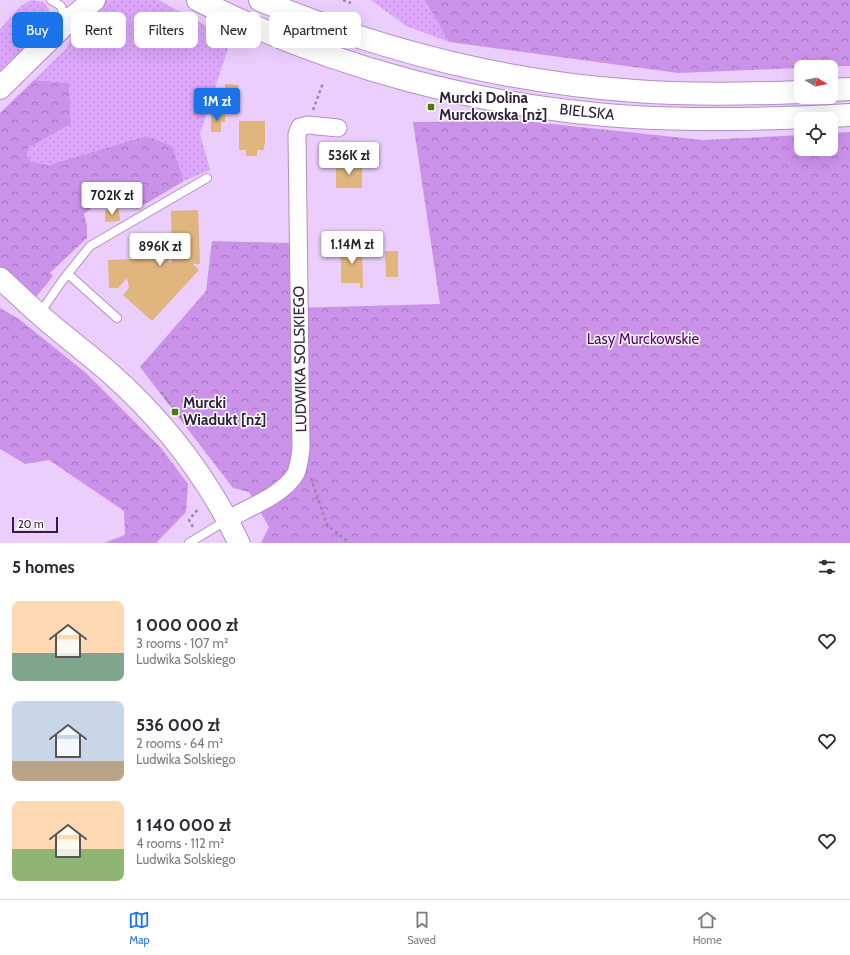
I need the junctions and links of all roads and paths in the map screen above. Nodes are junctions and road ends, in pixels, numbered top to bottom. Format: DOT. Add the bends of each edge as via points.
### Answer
graph roads {
  1 [pos="51,0"];
  2 [pos="94,0"];
  3 [pos="260,0"];
  4 [pos="343,0"];
  5 [pos="198,1"];
  6 [pos="351,3"];
  7 [pos="66,23"];
  8 [pos="323,83"];
  9 [pos="0,88"];
  10 [pos="850,89"];
  11 [pos="838,90"];
  12 [pos="794,92"];
  13 [pos="312,113"];
  14 [pos="850,115"];
  15 [pos="338,128"];
  16 [pos="207,178"];
  17 [pos="68,274"];
  18 [pos="0,278"];
  19 [pos="0,295"];
  20 [pos="39,315"];
  21 [pos="117,318"];
  22 [pos="310,477"];
  23 [pos="228,519"];
  24 [pos="188,543"];
  25 [pos="239,543"];
  26 [pos="350,543"];
  1 -- 7 [label="lane" via="61,6"];
  2 -- 7 [label="main road"];
  3 -- 12 [label="main road, BIELSKA" via="391,48 445,62 545,82 636,92"];
  4 -- 6 [label="path"];
  5 -- 14 [label="main road, BIELSKA" via="349,62 438,88 526,105 592,114 676,119 767,119"];
  7 -- 9 [label="main road"];
  8 -- 13 [label="path"];
  10 -- 11 [label="main road"];
  15 -- 23 [label="street, LUDWIKA SOLSKIEGO" via="300,127 297,134 301,449 299,464 295,474 279,492"];
  16 -- 17 [label="lane" via="90,246"];
  17 -- 20 [label="lane"];
  17 -- 21 [label="lane"];
  18 -- 20 [label="street"];
  19 -- 20 [label="street"];
  20 -- 23 [label="street" via="111,374 162,425 195,467"];
  22 -- 26 [label="path" via="327,525"];
  23 -- 24 [label="lane"];
  23 -- 25 [label="street"];
}
